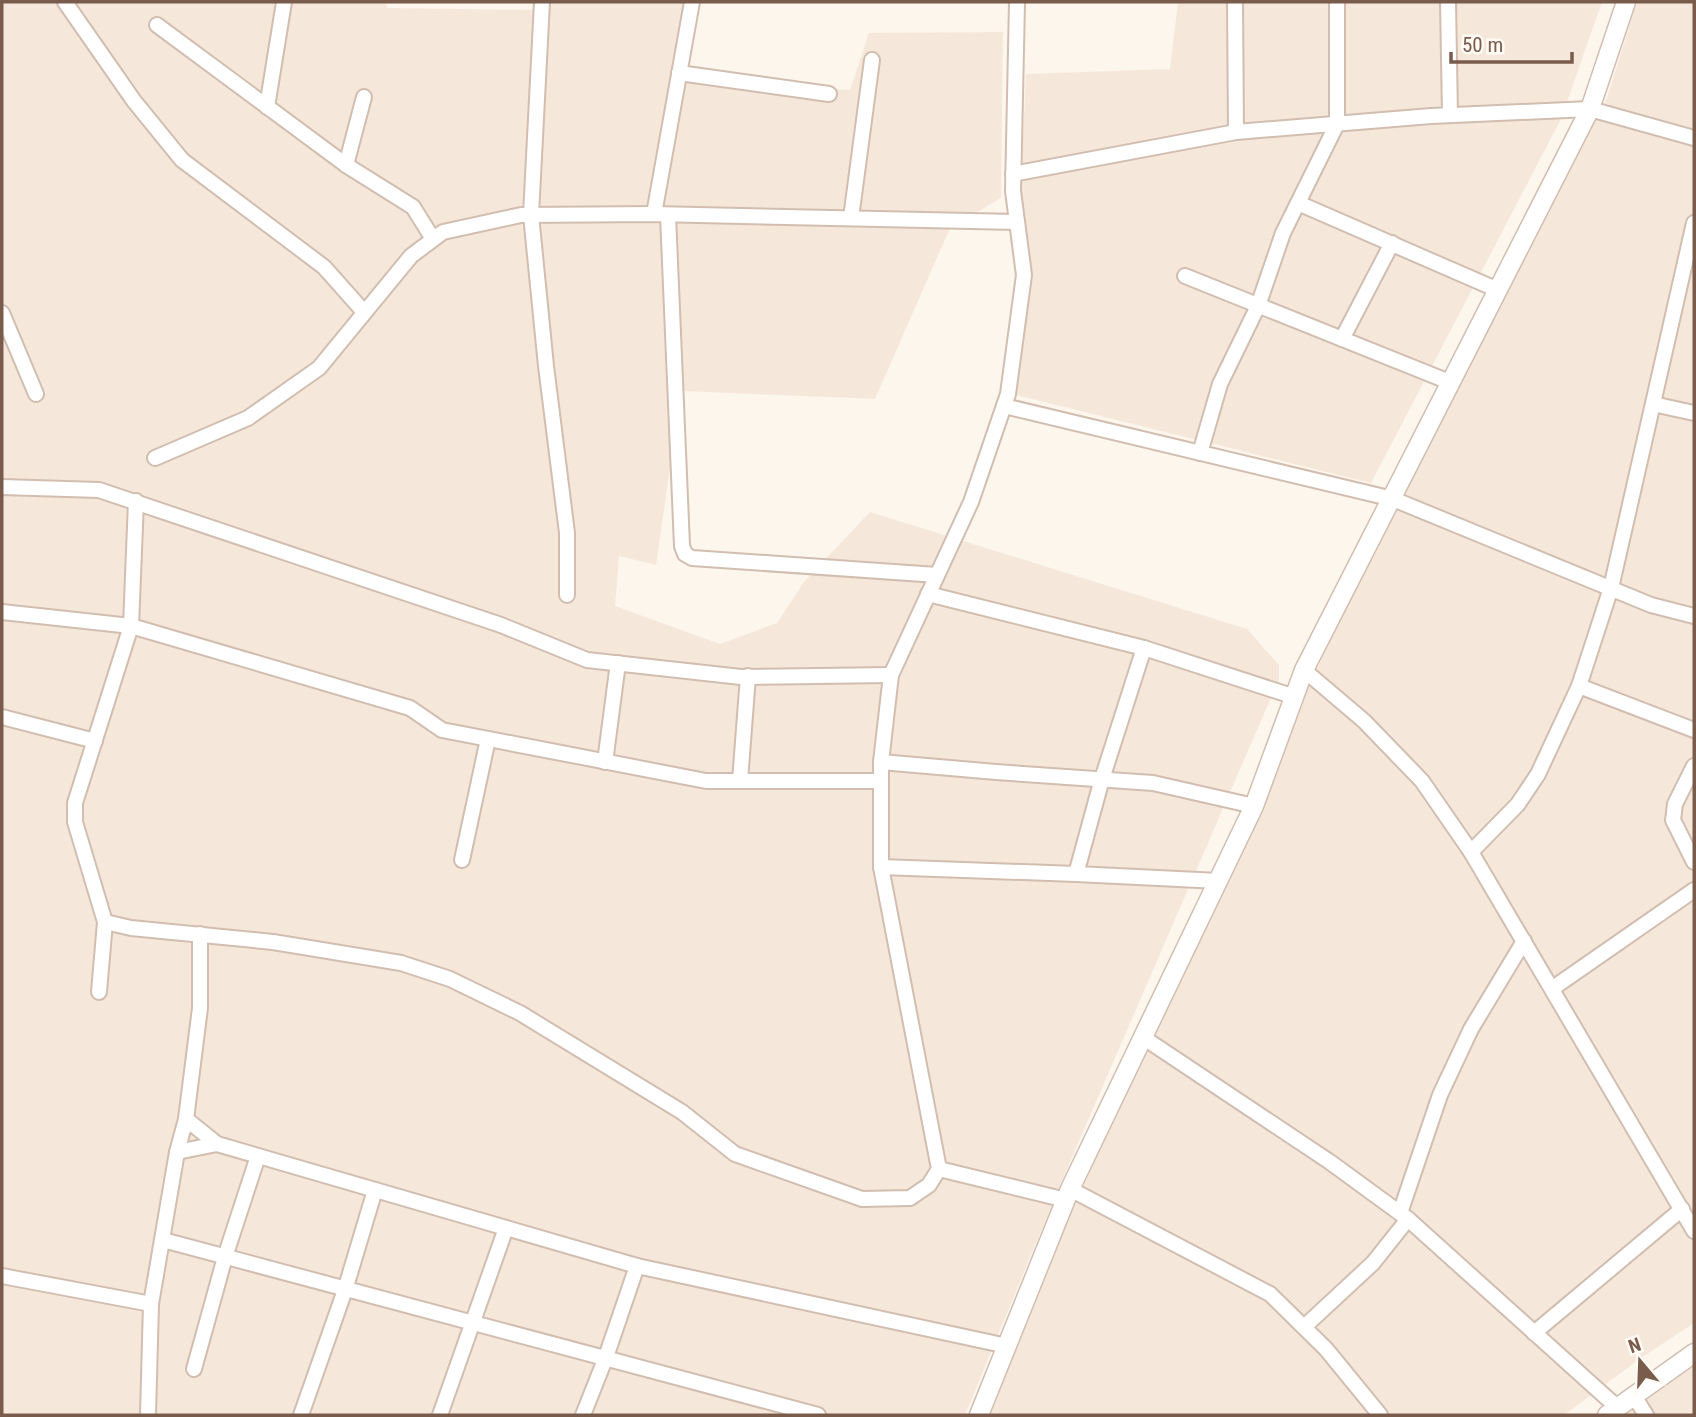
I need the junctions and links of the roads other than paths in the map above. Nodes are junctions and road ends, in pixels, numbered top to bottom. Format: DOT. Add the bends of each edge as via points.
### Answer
graph roads {
  1 [pos="65,2"];
  2 [pos="284,2"];
  3 [pos="542,2"];
  4 [pos="692,2"];
  5 [pos="1017,2"];
  6 [pos="1235,2"];
  7 [pos="1337,2"];
  8 [pos="1448,2"];
  9 [pos="1626,2"];
  10 [pos="157,25"];
  11 [pos="872,60"];
  12 [pos="679,73"];
  13 [pos="829,94"];
  14 [pos="364,97"];
  15 [pos="267,107"];
  16 [pos="1590,109"];
  17 [pos="1450,116"];
  18 [pos="1337,124"];
  19 [pos="1236,132"];
  20 [pos="1694,138"];
  21 [pos="346,165"];
  22 [pos="1013,174"];
  23 [pos="1298,203"];
  24 [pos="531,215"];
  25 [pos="661,215"];
  26 [pos="850,218"];
  27 [pos="1017,222"];
  28 [pos="1694,223"];
  29 [pos="433,239"];
  30 [pos="1392,243"];
  31 [pos="1185,276"];
  32 [pos="1498,290"];
  33 [pos="1258,306"];
  34 [pos="364,312"];
  35 [pos="2,313"];
  36 [pos="1342,339"];
  37 [pos="7,340"];
  38 [pos="1451,383"];
  39 [pos="36,394"];
  40 [pos="1653,404"];
  41 [pos="1004,406"];
  42 [pos="1694,413"];
  43 [pos="1200,453"];
  44 [pos="155,458"];
  45 [pos="2,487"];
  46 [pos="1393,499"];
  47 [pos="136,501"];
  48 [pos="937,575"];
  49 [pos="1611,588"];
  50 [pos="928,594"];
  51 [pos="568,595"];
  52 [pos="2,612"];
  53 [pos="1694,616"];
  54 [pos="131,626"];
  55 [pos="1144,648"];
  56 [pos="618,663"];
  57 [pos="1304,670"];
  58 [pos="891,675"];
  59 [pos="748,676"];
  60 [pos="1579,685"];
  61 [pos="1295,697"];
  62 [pos="2,717"];
  63 [pos="1694,730"];
  64 [pos="488,739"];
  65 [pos="94,741"];
  66 [pos="605,762"];
  67 [pos="881,762"];
  68 [pos="1694,766"];
  69 [pos="1102,779"];
  70 [pos="740,781"];
  71 [pos="881,781"];
  72 [pos="1254,806"];
  73 [pos="1471,852"];
  74 [pos="462,860"];
  75 [pos="1694,862"];
  76 [pos="881,867"];
  77 [pos="1076,874"];
  78 [pos="1219,881"];
  79 [pos="1694,890"];
  80 [pos="105,922"];
  81 [pos="200,934"];
  82 [pos="1524,941"];
  83 [pos="1553,988"];
  84 [pos="99,992"];
  85 [pos="1144,1038"];
  86 [pos="186,1119"];
  87 [pos="217,1144"];
  88 [pos="177,1152"];
  89 [pos="258,1156"];
  90 [pos="939,1169"];
  91 [pos="375,1190"];
  92 [pos="1068,1194"];
  93 [pos="1682,1209"];
  94 [pos="1404,1216"];
  95 [pos="506,1228"];
  96 [pos="1694,1231"];
  97 [pos="163,1240"];
  98 [pos="225,1257"];
  99 [pos="637,1266"];
  100 [pos="2,1276"];
  101 [pos="345,1290"];
  102 [pos="151,1304"];
  103 [pos="473,1323"];
  104 [pos="1304,1328"];
  105 [pos="1534,1333"];
  106 [pos="1007,1346"];
  107 [pos="1694,1353"];
  108 [pos="606,1357"];
  109 [pos="194,1369"];
  110 [pos="1634,1396"];
  111 [pos="1612,1411"];
  112 [pos="148,1415"];
  113 [pos="301,1415"];
  114 [pos="440,1415"];
  115 [pos="583,1415"];
  116 [pos="818,1415"];
  117 [pos="979,1415"];
  118 [pos="1380,1415"];
  119 [pos="1646,1415"];
  1 -- 34 [label="street" via="182,160 324,267"];
  2 -- 15 [label="street"];
  3 -- 24 [label="street"];
  4 -- 12 [label="street"];
  5 -- 22 [label="street"];
  6 -- 19 [label="street"];
  7 -- 18 [label="street"];
  8 -- 17 [label="street"];
  9 -- 16 [label="street"];
  10 -- 15 [label="street"];
  11 -- 26 [label="street"];
  12 -- 13 [label="street"];
  12 -- 25 [label="street"];
  14 -- 21 [label="street"];
  15 -- 21 [label="street"];
  16 -- 17 [label="street"];
  16 -- 20 [label="street"];
  16 -- 32 [label="street"];
  17 -- 18 [label="street"];
  18 -- 19 [label="street"];
  18 -- 23 [label="street"];
  19 -- 22 [label="street"];
  21 -- 29 [label="street" via="413,207"];
  22 -- 27 [label="street"];
  23 -- 30 [label="street"];
  23 -- 33 [label="street"];
  24 -- 25 [label="street"];
  24 -- 29 [label="street" via="443,232"];
  24 -- 51 [label="street" via="567,533"];
  25 -- 26 [label="street"];
  25 -- 48 [label="street" via="685,554"];
  26 -- 27 [label="street"];
  27 -- 41 [label="street" via="1024,275"];
  28 -- 40 [label="street"];
  29 -- 34 [label="street" via="411,256"];
  30 -- 32 [label="street"];
  30 -- 36 [label="street"];
  31 -- 33 [label="street"];
  32 -- 38 [label="street"];
  33 -- 36 [label="street"];
  33 -- 43 [label="street" via="1220,384"];
  34 -- 44 [label="street" via="319,368 248,418"];
  35 -- 37 [label="street"];
  36 -- 38 [label="street"];
  37 -- 39 [label="street"];
  38 -- 46 [label="street"];
  40 -- 42 [label="street"];
  40 -- 49 [label="street"];
  41 -- 43 [label="street"];
  41 -- 48 [label="street" via="971,502"];
  43 -- 46 [label="street"];
  45 -- 47 [label="street" via="99,490"];
  46 -- 49 [label="street"];
  46 -- 57 [label="street"];
  47 -- 54 [label="street"];
  47 -- 56 [label="street" via="501,625 587,660"];
  48 -- 50 [label="street"];
  49 -- 53 [label="street"];
  49 -- 60 [label="street"];
  50 -- 55 [label="street"];
  50 -- 58 [label="street"];
  52 -- 54 [label="street"];
  54 -- 64 [label="street" via="410,708 442,730"];
  54 -- 65 [label="street"];
  55 -- 61 [label="street"];
  55 -- 69 [label="street"];
  56 -- 59 [label="street"];
  56 -- 66 [label="street"];
  57 -- 61 [label="street"];
  57 -- 73 [label="street" via="1364,721 1422,781"];
  58 -- 59 [label="street"];
  58 -- 67 [label="street"];
  59 -- 70 [label="street"];
  60 -- 63 [label="street"];
  60 -- 73 [label="street" via="1538,775 1518,804"];
  61 -- 72 [label="street"];
  62 -- 65 [label="street"];
  64 -- 66 [label="street"];
  64 -- 74 [label="street"];
  65 -- 80 [label="street" via="75,803 75,822"];
  66 -- 70 [label="street" via="706,781"];
  67 -- 69 [label="street"];
  67 -- 71 [label="street"];
  68 -- 75 [label="street" via="1675,804 1673,820"];
  69 -- 72 [label="street" via="1153,783"];
  69 -- 77 [label="street"];
  70 -- 71 [label="street"];
  71 -- 76 [label="street"];
  72 -- 78 [label="street"];
  73 -- 82 [label="street"];
  76 -- 77 [label="street"];
  76 -- 90 [label="street"];
  77 -- 78 [label="street"];
  78 -- 85 [label="street"];
  79 -- 83 [label="street"];
  80 -- 81 [label="street"];
  80 -- 84 [label="street"];
  81 -- 86 [label="street" via="200,1008"];
  81 -- 90 [label="street" via="401,962 450,979 520,1013 671,1105 734,1154 862,1199 910,1198 929,1185"];
  82 -- 83 [label="street"];
  82 -- 94 [label="street" via="1471,1029 1440,1095"];
  83 -- 93 [label="street"];
  85 -- 92 [label="street"];
  85 -- 94 [label="street"];
  86 -- 87 [label="street"];
  86 -- 88 [label="street"];
  87 -- 88 [label="street"];
  87 -- 89 [label="street"];
  88 -- 97 [label="street"];
  89 -- 91 [label="street"];
  89 -- 98 [label="street"];
  90 -- 92 [label="street"];
  91 -- 95 [label="street"];
  91 -- 101 [label="street"];
  92 -- 104 [label="street" via="1270,1294"];
  92 -- 106 [label="street"];
  93 -- 96 [label="street"];
  93 -- 105 [label="street"];
  94 -- 104 [label="street" via="1373,1263"];
  94 -- 105 [label="street"];
  95 -- 99 [label="street"];
  95 -- 103 [label="street"];
  97 -- 98 [label="street"];
  97 -- 102 [label="street"];
  98 -- 101 [label="street"];
  98 -- 109 [label="street"];
  99 -- 106 [label="street"];
  99 -- 108 [label="street"];
  100 -- 102 [label="street"];
  101 -- 103 [label="street"];
  101 -- 113 [label="street"];
  102 -- 112 [label="street"];
  103 -- 108 [label="street"];
  103 -- 114 [label="street"];
  104 -- 118 [label="street"];
  105 -- 111 [label="street"];
  106 -- 117 [label="street"];
  107 -- 110 [label="street"];
  108 -- 115 [label="street"];
  108 -- 116 [label="street"];
  110 -- 111 [label="street"];
  110 -- 119 [label="street"];
}
